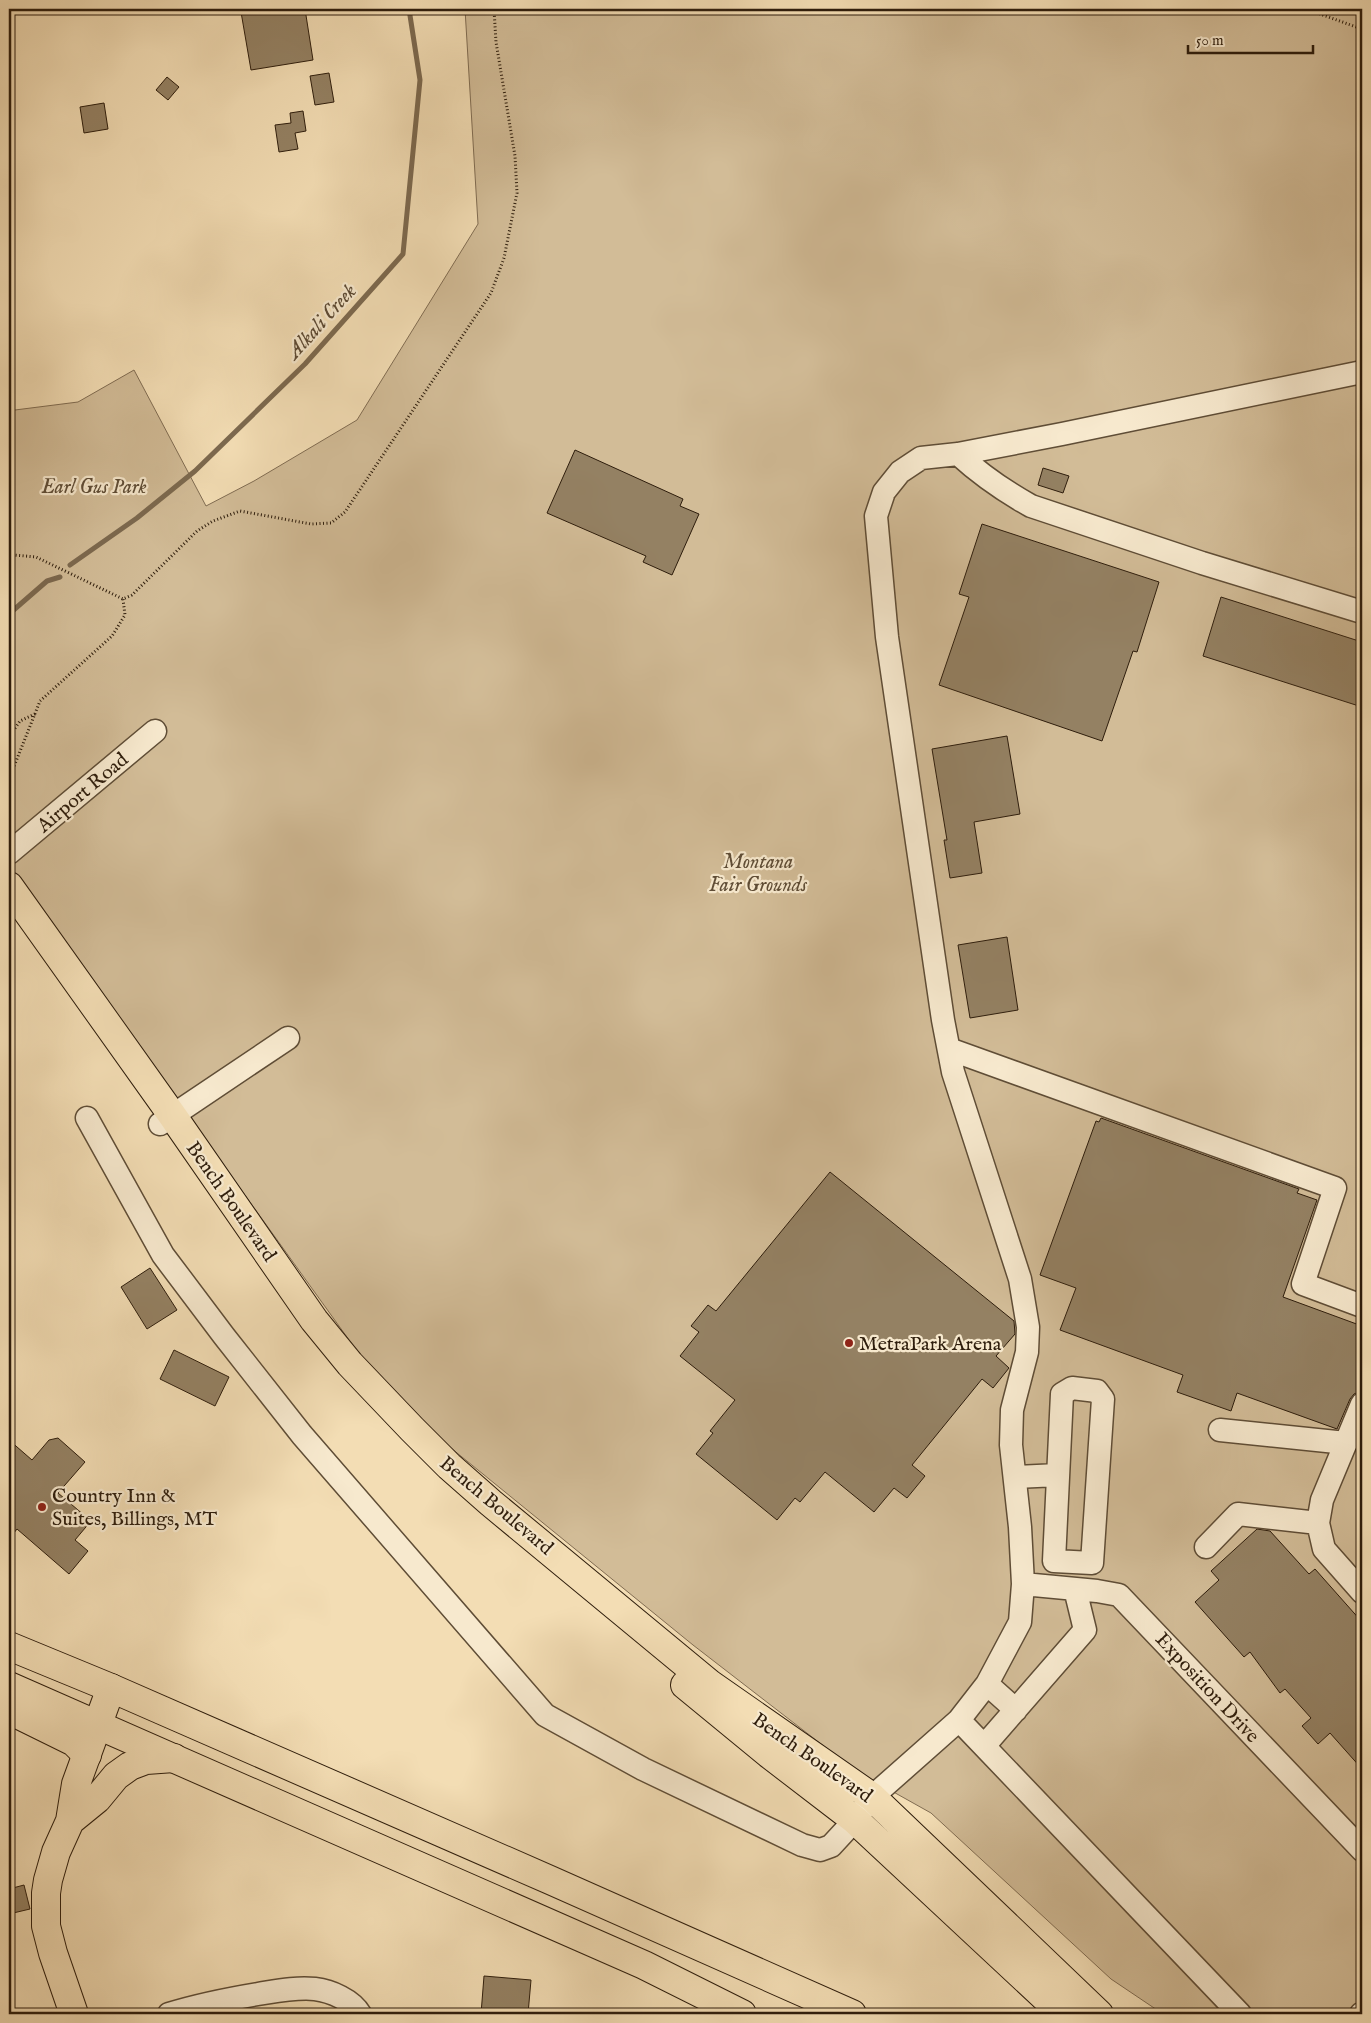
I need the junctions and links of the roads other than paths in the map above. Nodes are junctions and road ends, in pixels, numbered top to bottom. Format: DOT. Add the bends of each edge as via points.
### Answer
graph roads {
  1 [pos="1362,372"];
  2 [pos="958,454"];
  3 [pos="1362,612"];
  4 [pos="155,731"];
  5 [pos="9,853"];
  6 [pos="9,886"];
  7 [pos="9,919"];
  8 [pos="288,1038"];
  9 [pos="948,1049"];
  10 [pos="87,1118"];
  11 [pos="166,1120"];
  12 [pos="1362,1306"];
  13 [pos="1362,1404"];
  14 [pos="1220,1430"];
  15 [pos="1346,1444"];
  16 [pos="1058,1475"];
  17 [pos="1015,1477"];
  18 [pos="1318,1523"];
  19 [pos="1206,1547"];
  20 [pos="1023,1584"];
  21 [pos="1075,1589"];
  22 [pos="1362,1592"];
  23 [pos="9,1646"];
  24 [pos="987,1684"];
  25 [pos="9,1686"];
  26 [pos="111,1688"];
  27 [pos="9,1710"];
  28 [pos="1016,1710"];
  29 [pos="960,1720"];
  30 [pos="100,1724"];
  31 [pos="984,1746"];
  32 [pos="88,1755"];
  33 [pos="174,1758"];
  34 [pos="872,1797"];
  35 [pos="855,1820"];
  36 [pos="70,1821"];
  37 [pos="1362,1850"];
  38 [pos="1055,2007"];
  39 [pos="74,2014"];
  40 [pos="169,2014"];
  41 [pos="360,2014"];
  42 [pos="742,2014"];
  43 [pos="852,2014"];
  44 [pos="1099,2014"];
  45 [pos="1240,2014"];
  1 -- 2 [label="street"];
  2 -- 3 [label="street" via="1005,492 1031,506"];
  2 -- 9 [label="street" via="921,458 900,472 884,492 876,516 887,637"];
  4 -- 5 [label="street, Airport Road"];
  6 -- 11 [label="main road, Bench Boulevard"];
  7 -- 11 [label="main road"];
  8 -- 11 [label="street"];
  9 -- 12 [label="street" via="1335,1188 1303,1284"];
  9 -- 17 [label="street" via="1020,1279 1028,1327 1027,1352 1012,1410"];
  10 -- 35 [label="street" via="164,1255 224,1336 302,1435 545,1715 643,1769 802,1845 820,1850 831,1846"];
  11 -- 34 [label="main road, Bench Boulevard" via="314,1320 350,1364 449,1466 710,1684"];
  11 -- 35 [label="main road" via="294,1319 355,1394 417,1460 710,1707"];
  13 -- 15 [label="street"];
  14 -- 15 [label="street"];
  15 -- 18 [label="street" via="1322,1500"];
  16 -- 16 [label="street" via="1054,1562 1092,1564 1103,1399 1097,1391 1072,1388 1062,1394"];
  16 -- 17 [label="street"];
  17 -- 20 [label="street"];
  18 -- 19 [label="street" via="1238,1514"];
  18 -- 22 [label="street" via="1324,1549"];
  20 -- 21 [label="street, Exposition Drive"];
  20 -- 24 [label="street" via="1020,1622"];
  21 -- 28 [label="street" via="1085,1630"];
  21 -- 37 [label="street, Exposition Drive" via="1119,1595"];
  23 -- 26 [label="main road"];
  24 -- 28 [label="street"];
  24 -- 29 [label="street"];
  25 -- 30 [label="main road"];
  26 -- 30 [label="main road"];
  26 -- 43 [label="main road"];
  27 -- 32 [label="main road" via="74,1742"];
  28 -- 31 [label="street"];
  29 -- 31 [label="street"];
  29 -- 34 [label="street"];
  30 -- 32 [label="main road"];
  30 -- 33 [label="main road"];
  31 -- 45 [label="street"];
  32 -- 36 [label="main road" via="76,1784"];
  33 -- 36 [label="main road" via="146,1760 130,1766"];
  33 -- 42 [label="main road" via="644,1965"];
  34 -- 35 [label="street"];
  34 -- 44 [label="main road, Bench Boulevard"];
  35 -- 38 [label="main road"];
  36 -- 39 [label="main road" via="48,1880 46,1926"];
  40 -- 41 [label="street" via="220,2000 306,1988 342,1998"];
}
